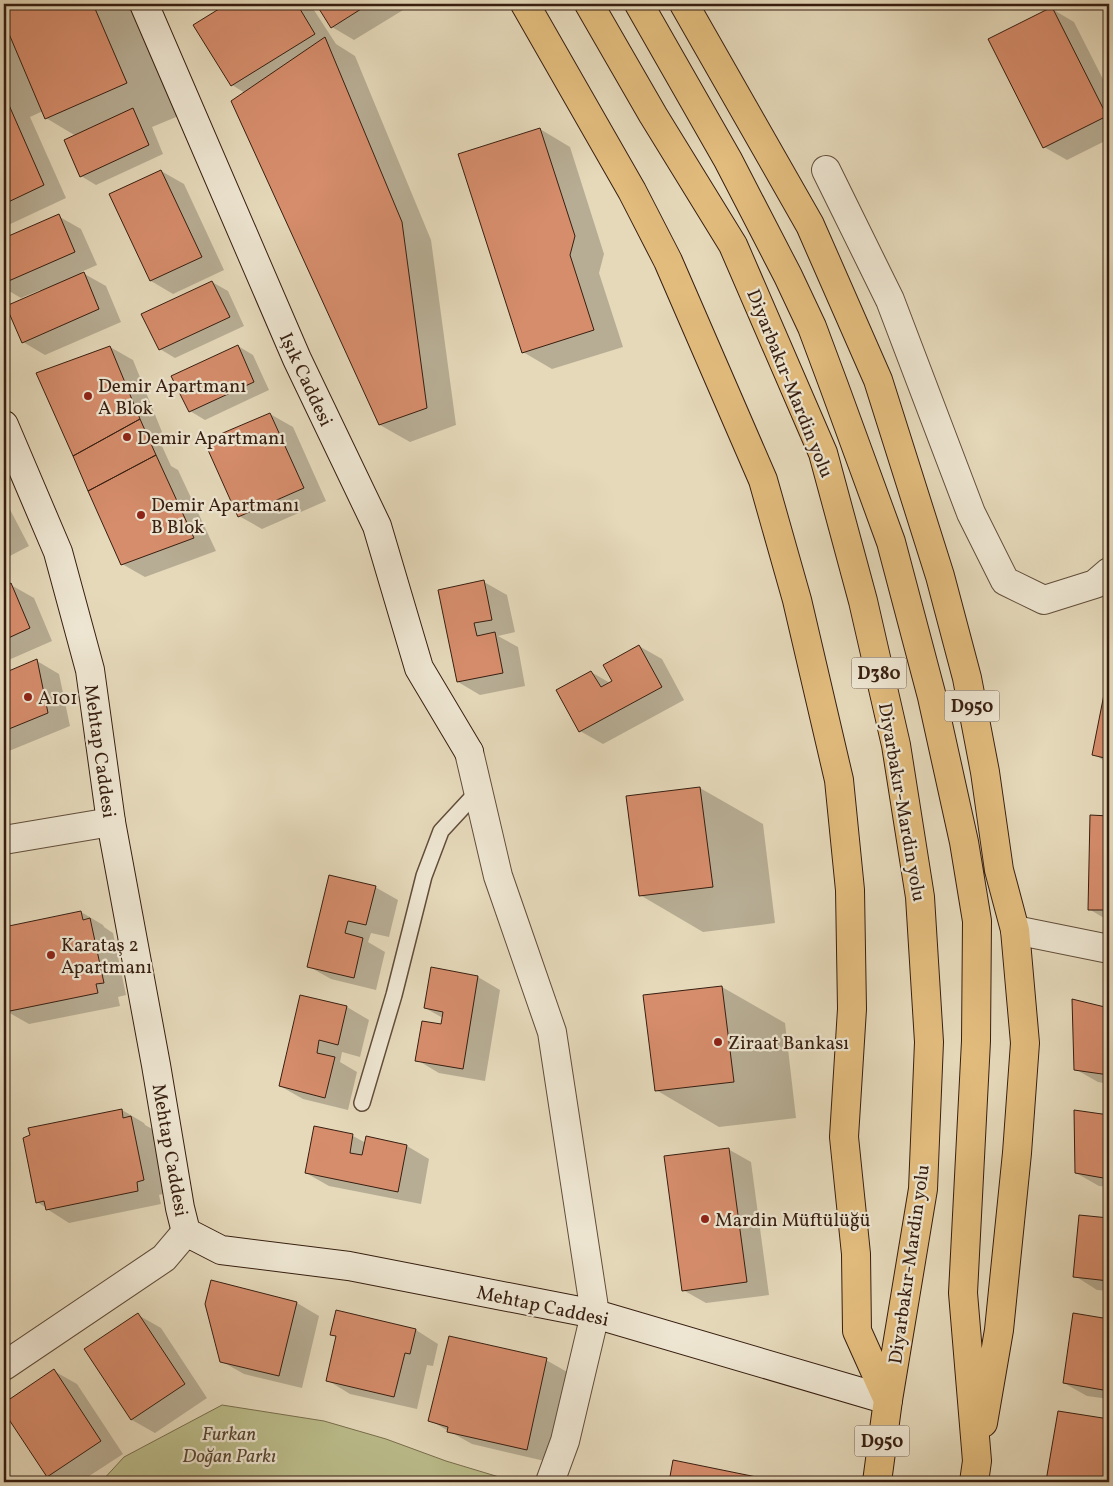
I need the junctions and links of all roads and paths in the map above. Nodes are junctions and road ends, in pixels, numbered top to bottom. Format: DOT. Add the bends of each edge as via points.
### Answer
graph roads {
  1 [pos="144,4"];
  2 [pos="525,4"];
  3 [pos="589,4"];
  4 [pos="639,4"];
  5 [pos="684,4"];
  6 [pos="826,170"];
  7 [pos="4,428"];
  8 [pos="1109,572"];
  9 [pos="478,791"];
  10 [pos="111,822"];
  11 [pos="4,840"];
  12 [pos="1015,930"];
  13 [pos="1109,949"];
  14 [pos="362,1103"];
  15 [pos="186,1232"];
  16 [pos="595,1314"];
  17 [pos="4,1366"];
  18 [pos="888,1400"];
  19 [pos="976,1472"];
  20 [pos="555,1476"];
  21 [pos="877,1482"];
  1 -- 9 [label="street, Işık Caddesi" via="297,359 377,526 420,668 469,752"];
  2 -- 18 [label="highway, D950" via="632,190 668,262 763,480 797,600 839,780 850,890 852,1009 844,1137 856,1254 857,1330"];
  3 -- 18 [label="highway, Diyarbakır-Mardin yolu / D380" via="734,245 823,453 863,601 896,745 920,897 929,1042 922,1190"];
  4 -- 19 [label="highway, Diyarbakır-Mardin yolu / D380" via="736,177 812,328 891,542 932,697 964,842 977,921 976,1041 963,1293"];
  5 -- 12 [label="highway, D950" via="810,224 878,380 940,576 967,678 999,870"];
  6 -- 8 [label="street" via="890,300 971,513 1005,581 1044,600 1095,584"];
  7 -- 10 [label="street, Mehtap Caddesi" via="63,570 90,670"];
  9 -- 14 [label="lane" via="441,831 424,876"];
  9 -- 16 [label="street, Işık Caddesi" via="498,876 552,1032"];
  10 -- 11 [label="street"];
  10 -- 15 [label="street, Mehtap Caddesi"];
  12 -- 13 [label="street"];
  12 -- 19 [label="highway, D950" via="1025,1044 999,1330"];
  15 -- 16 [label="street, Mehtap Caddesi" via="221,1250 349,1266"];
  15 -- 17 [label="street" via="164,1258"];
  16 -- 18 [label="street, Mehtap Caddesi"];
  16 -- 20 [label="street"];
  18 -- 21 [label="highway, Diyarbakır-Mardin yolu / D950"];
}
